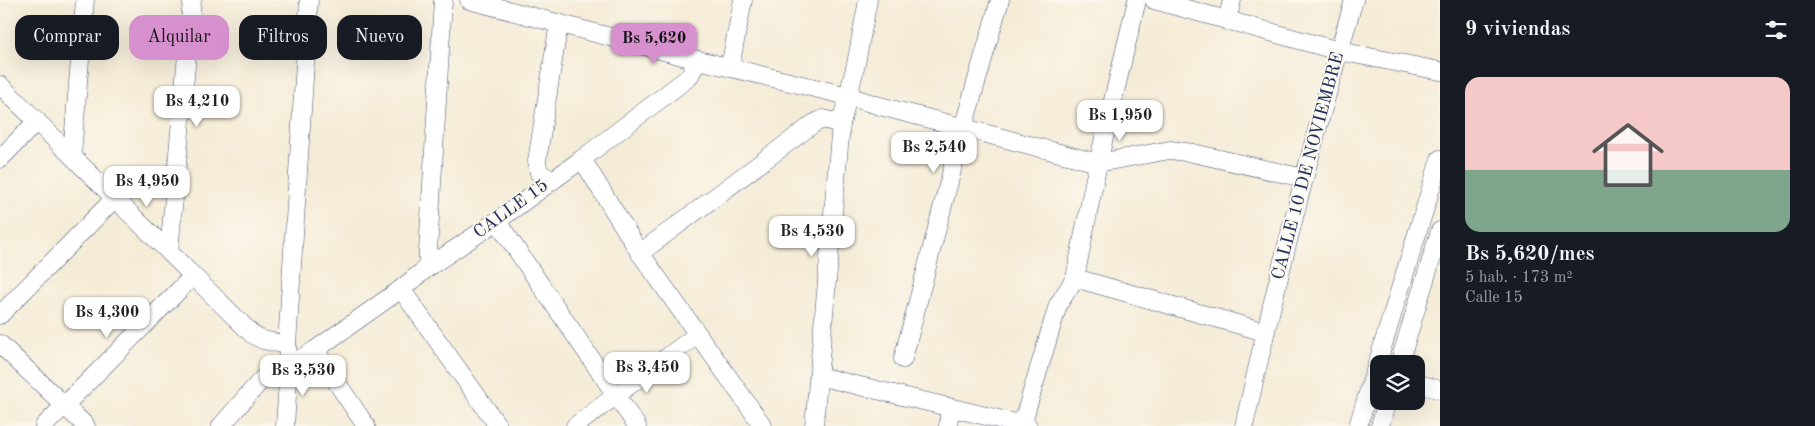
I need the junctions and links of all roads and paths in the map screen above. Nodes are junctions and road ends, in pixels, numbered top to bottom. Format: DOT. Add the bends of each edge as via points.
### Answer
graph roads {
  1 [pos="85,0"];
  2 [pos="192,0"];
  3 [pos="309,0"];
  4 [pos="443,0"];
  5 [pos="469,0"];
  6 [pos="744,0"];
  7 [pos="868,0"];
  8 [pos="1000,0"];
  9 [pos="1137,0"];
  10 [pos="1154,0"];
  11 [pos="1232,0"];
  12 [pos="1354,0"];
  13 [pos="1227,21"];
  14 [pos="559,23"];
  15 [pos="1339,51"];
  16 [pos="698,60"];
  17 [pos="730,67"];
  18 [pos="1440,71"];
  19 [pos="0,85"];
  20 [pos="848,96"];
  21 [pos="37,121"];
  22 [pos="840,124"];
  23 [pos="963,128"];
  24 [pos="72,155"];
  25 [pos="0,159"];
  26 [pos="582,159"];
  27 [pos="1440,159"];
  28 [pos="1098,163"];
  29 [pos="1304,178"];
  30 [pos="552,180"];
  31 [pos="115,198"];
  32 [pos="497,221"];
  33 [pos="1440,231"];
  34 [pos="169,252"];
  35 [pos="640,254"];
  36 [pos="427,268"];
  37 [pos="1434,274"];
  38 [pos="193,276"];
  39 [pos="1075,278"];
  40 [pos="401,289"];
  41 [pos="0,315"];
  42 [pos="1265,332"];
  43 [pos="698,334"];
  44 [pos="0,344"];
  45 [pos="287,345"];
  46 [pos="315,350"];
  47 [pos="1402,355"];
  48 [pos="903,359"];
  49 [pos="289,366"];
  50 [pos="818,376"];
  51 [pos="1425,386"];
  52 [pos="1440,390"];
  53 [pos="615,397"];
  54 [pos="65,406"];
  55 [pos="950,408"];
  56 [pos="1384,410"];
  57 [pos="1025,425"];
  58 [pos="44,426"];
  59 [pos="86,426"];
  60 [pos="221,426"];
  61 [pos="285,426"];
  62 [pos="366,426"];
  63 [pos="498,426"];
  64 [pos="575,426"];
  65 [pos="636,426"];
  66 [pos="763,426"];
  67 [pos="814,426"];
  68 [pos="948,426"];
  69 [pos="1244,426"];
  70 [pos="1358,426"];
  71 [pos="1380,426"];
  1 -- 24 [label="street"];
  2 -- 34 [label="street"];
  3 -- 45 [label="street"];
  4 -- 36 [label="street"];
  5 -- 14 [label="street"];
  6 -- 17 [label="street"];
  7 -- 20 [label="street"];
  8 -- 23 [label="street"];
  9 -- 28 [label="street"];
  10 -- 13 [label="street"];
  11 -- 13 [label="street"];
  12 -- 15 [label="street, CALLE 10 DE NOVIEMBRE"];
  13 -- 15 [label="street"];
  14 -- 16 [label="street"];
  14 -- 30 [label="street" via="537,161 539,173"];
  15 -- 18 [label="street"];
  15 -- 29 [label="street, CALLE 10 DE NOVIEMBRE"];
  16 -- 17 [label="street"];
  16 -- 26 [label="street, CALLE 15" via="689,77"];
  17 -- 20 [label="street"];
  19 -- 21 [label="street"];
  20 -- 22 [label="street"];
  20 -- 23 [label="street"];
  21 -- 24 [label="street"];
  21 -- 25 [label="street"];
  22 -- 35 [label="street" via="823,119 813,124"];
  22 -- 50 [label="street"];
  23 -- 28 [label="street"];
  23 -- 48 [label="street"];
  24 -- 31 [label="street"];
  26 -- 30 [label="street, CALLE 15"];
  26 -- 35 [label="street"];
  27 -- 70 [label="street"];
  28 -- 29 [label="street" via="1170,150"];
  28 -- 39 [label="street"];
  29 -- 42 [label="street, CALLE 10 DE NOVIEMBRE"];
  30 -- 32 [label="street, CALLE 15"];
  31 -- 34 [label="street"];
  31 -- 41 [label="street"];
  32 -- 36 [label="street, CALLE 15"];
  32 -- 53 [label="street"];
  33 -- 37 [label="street"];
  34 -- 38 [label="street"];
  35 -- 43 [label="street"];
  36 -- 40 [label="street, CALLE 15"];
  37 -- 47 [label="street"];
  38 -- 45 [label="street" via="252,334"];
  38 -- 54 [label="street"];
  39 -- 42 [label="street"];
  39 -- 57 [label="street" via="1058,305"];
  40 -- 46 [label="street, CALLE 15"];
  40 -- 63 [label="street"];
  42 -- 69 [label="street, CALLE 10 DE NOVIEMBRE"];
  43 -- 53 [label="street"];
  43 -- 66 [label="street"];
  44 -- 54 [label="street"];
  45 -- 49 [label="street"];
  46 -- 49 [label="street, CALLE 15"];
  46 -- 62 [label="street"];
  49 -- 60 [label="street, CALLE 15" via="263,378"];
  49 -- 61 [label="street"];
  50 -- 55 [label="street"];
  50 -- 67 [label="street"];
  51 -- 52 [label="street"];
  53 -- 64 [label="street"];
  53 -- 65 [label="street"];
  54 -- 58 [label="street"];
  54 -- 59 [label="street"];
  55 -- 57 [label="street"];
  55 -- 68 [label="street"];
  56 -- 71 [label="street"];
}
